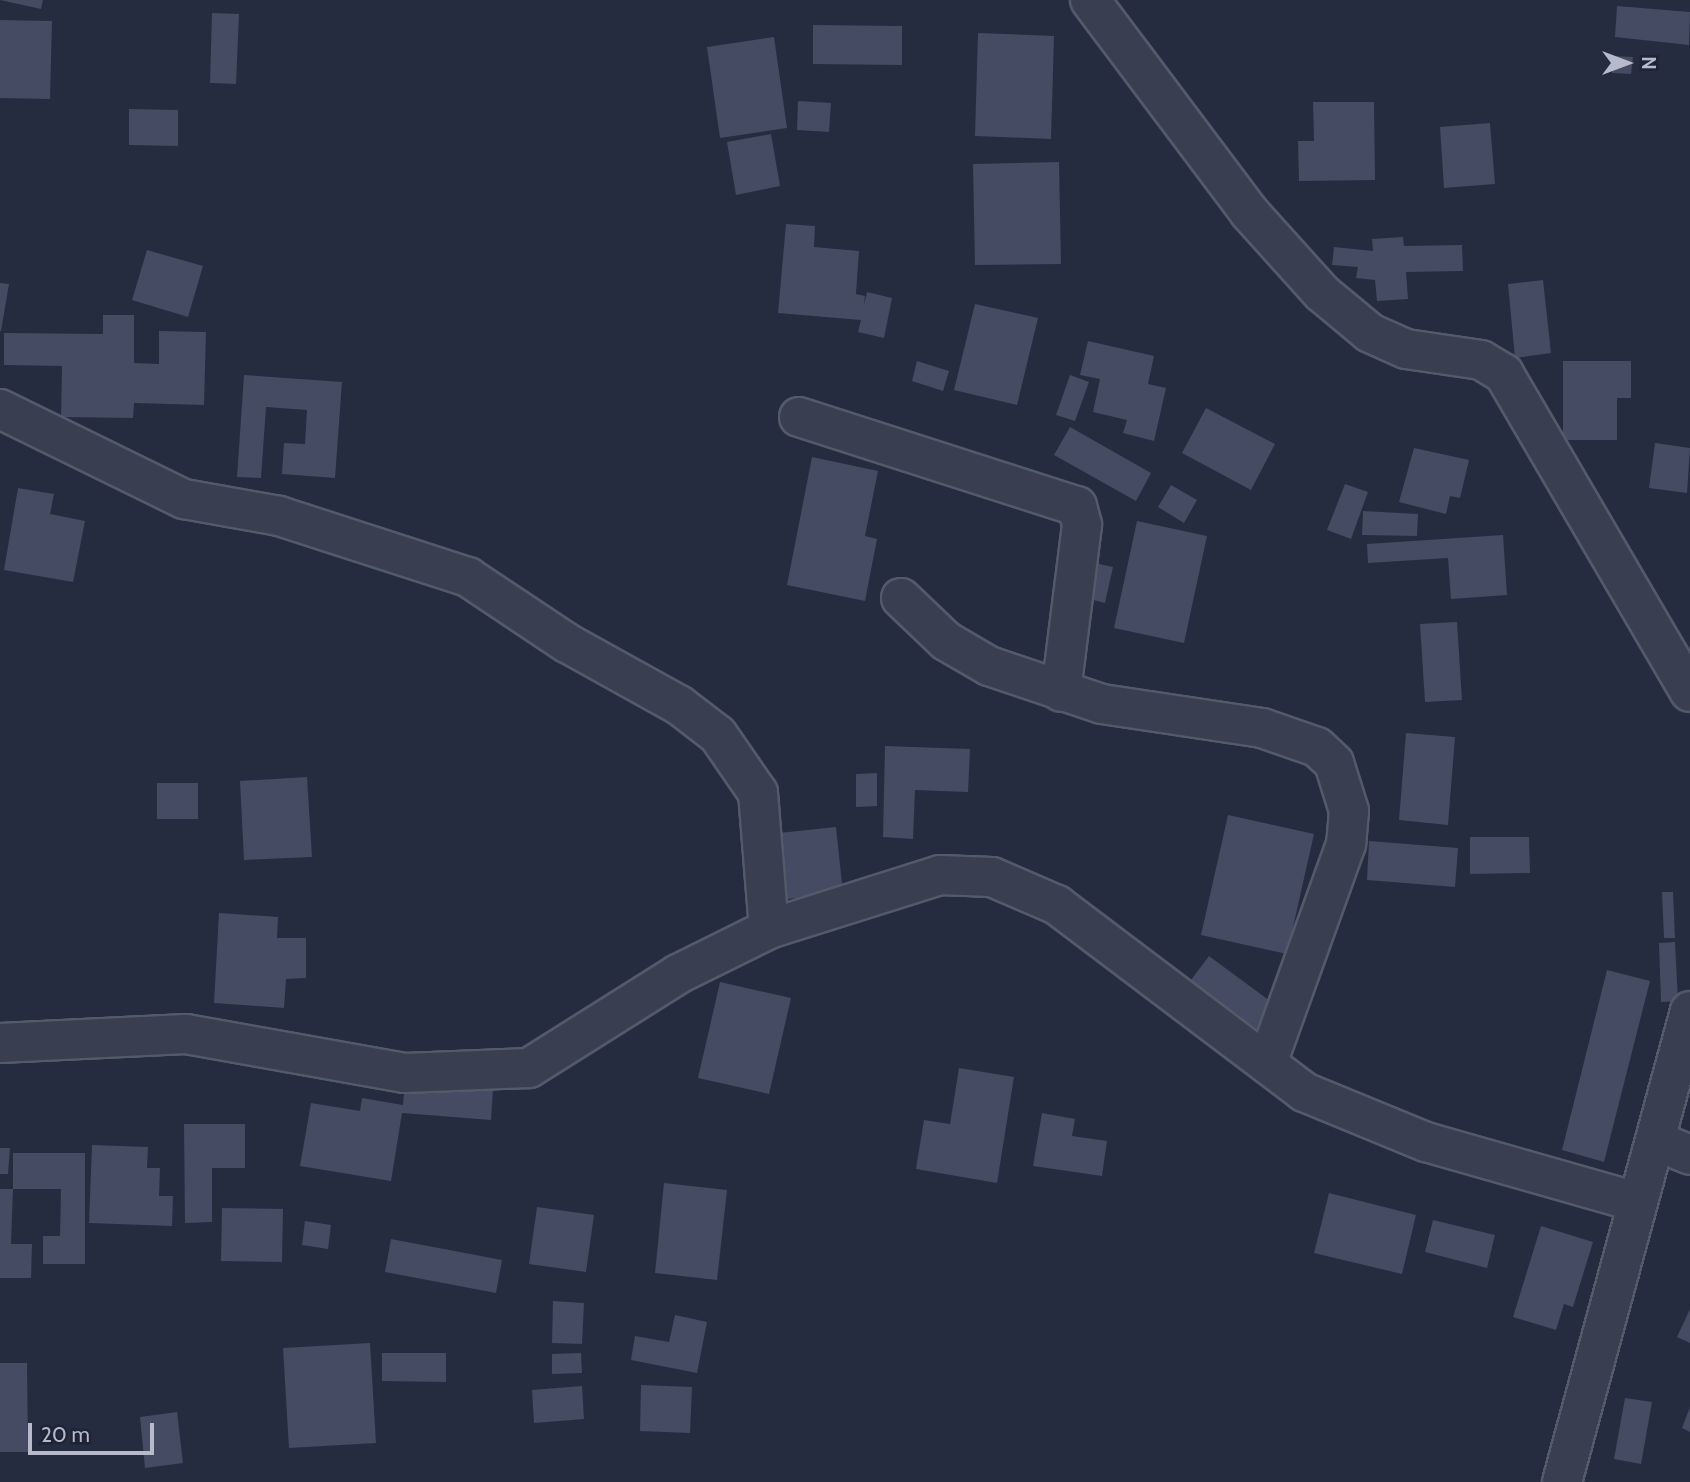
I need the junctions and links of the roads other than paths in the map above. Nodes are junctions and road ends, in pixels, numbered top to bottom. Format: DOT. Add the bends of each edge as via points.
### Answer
graph roads {
  1 [pos="1090,0"];
  2 [pos="0,409"];
  3 [pos="799,417"];
  4 [pos="901,598"];
  5 [pos="1061,692"];
  6 [pos="1690,692"];
  7 [pos="769,929"];
  8 [pos="1690,1011"];
  9 [pos="0,1042"];
  10 [pos="1267,1063"];
  11 [pos="1673,1148"];
  12 [pos="1637,1202"];
  13 [pos="1562,1482"];
  1 -- 6 [label="street" via="1249,212 1322,293 1370,333 1406,349 1480,360 1504,374"];
  2 -- 7 [label="street" via="184,499 279,516 468,578 567,643 679,705 718,735 758,793"];
  3 -- 5 [label="street" via="1077,506 1082,526"];
  4 -- 5 [label="street" via="946,641 989,666"];
  5 -- 10 [label="street" via="1150,714 1262,728 1317,747 1334,763 1349,811 1346,844"];
  7 -- 9 [label="street" via="678,974 529,1068 405,1073 186,1034"];
  7 -- 10 [label="street" via="940,875 992,877 1057,905"];
  8 -- 11 [label="street"];
  10 -- 12 [label="street" via="1304,1092 1426,1142"];
  11 -- 12 [label="street"];
  12 -- 13 [label="street"];
}
